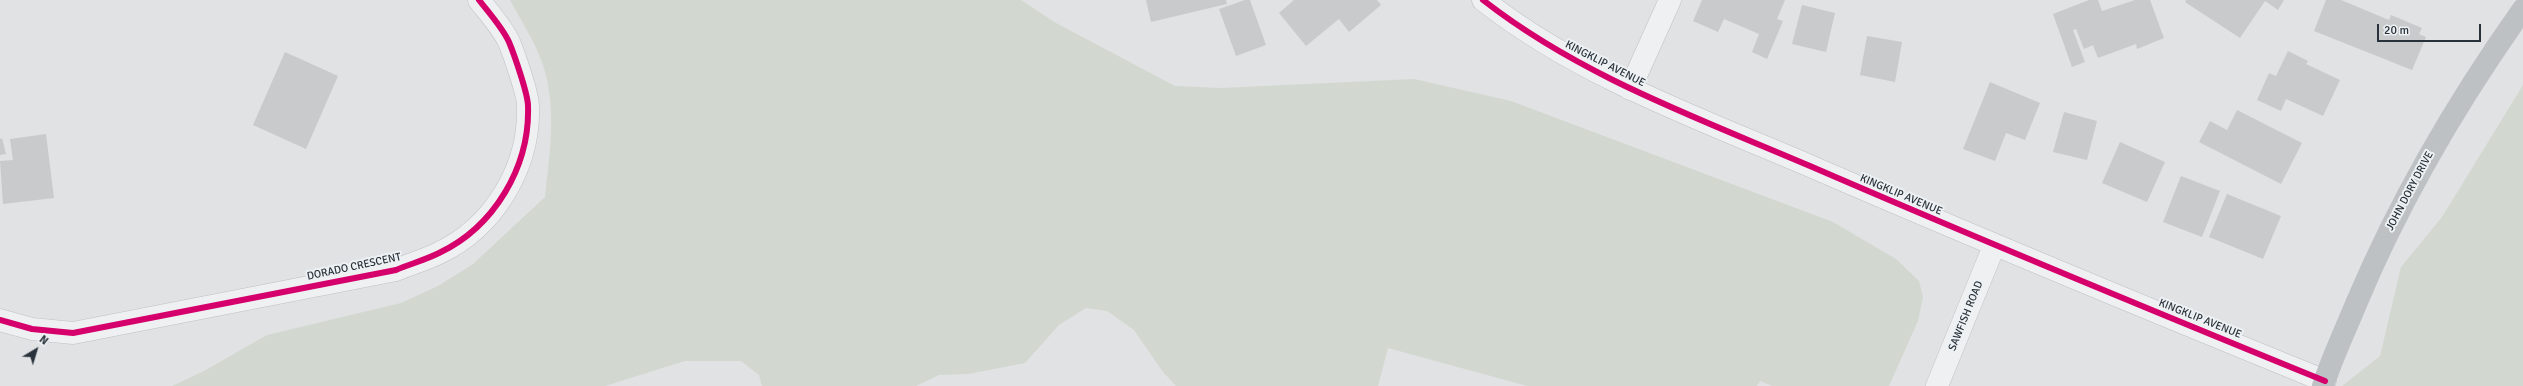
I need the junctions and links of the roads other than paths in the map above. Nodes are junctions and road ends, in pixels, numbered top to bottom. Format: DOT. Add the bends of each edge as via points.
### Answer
graph roads {
  1 [pos="480,0"];
  2 [pos="1483,0"];
  3 [pos="1670,0"];
  4 [pos="2523,9"];
  5 [pos="1630,89"];
  6 [pos="1994,246"];
  7 [pos="0,320"];
  8 [pos="2324,384"];
  9 [pos="1937,386"];
  1 -- 7 [label="street, DORADO CRESCENT" via="509,42 528,105 526,136 518,170 499,203 471,232 440,253 396,270 73,332 32,329"];
  2 -- 5 [label="street, KINGKLIP AVENUE" via="1518,27 1568,57"];
  3 -- 5 [label="street"];
  4 -- 8 [label="street, JOHN DORY DRIVE" via="2479,73 2410,189 2375,259"];
  5 -- 6 [label="street, KINGKLIP AVENUE"];
  6 -- 8 [label="street, KINGKLIP AVENUE"];
  6 -- 9 [label="street, SAWFISH ROAD"];
}
